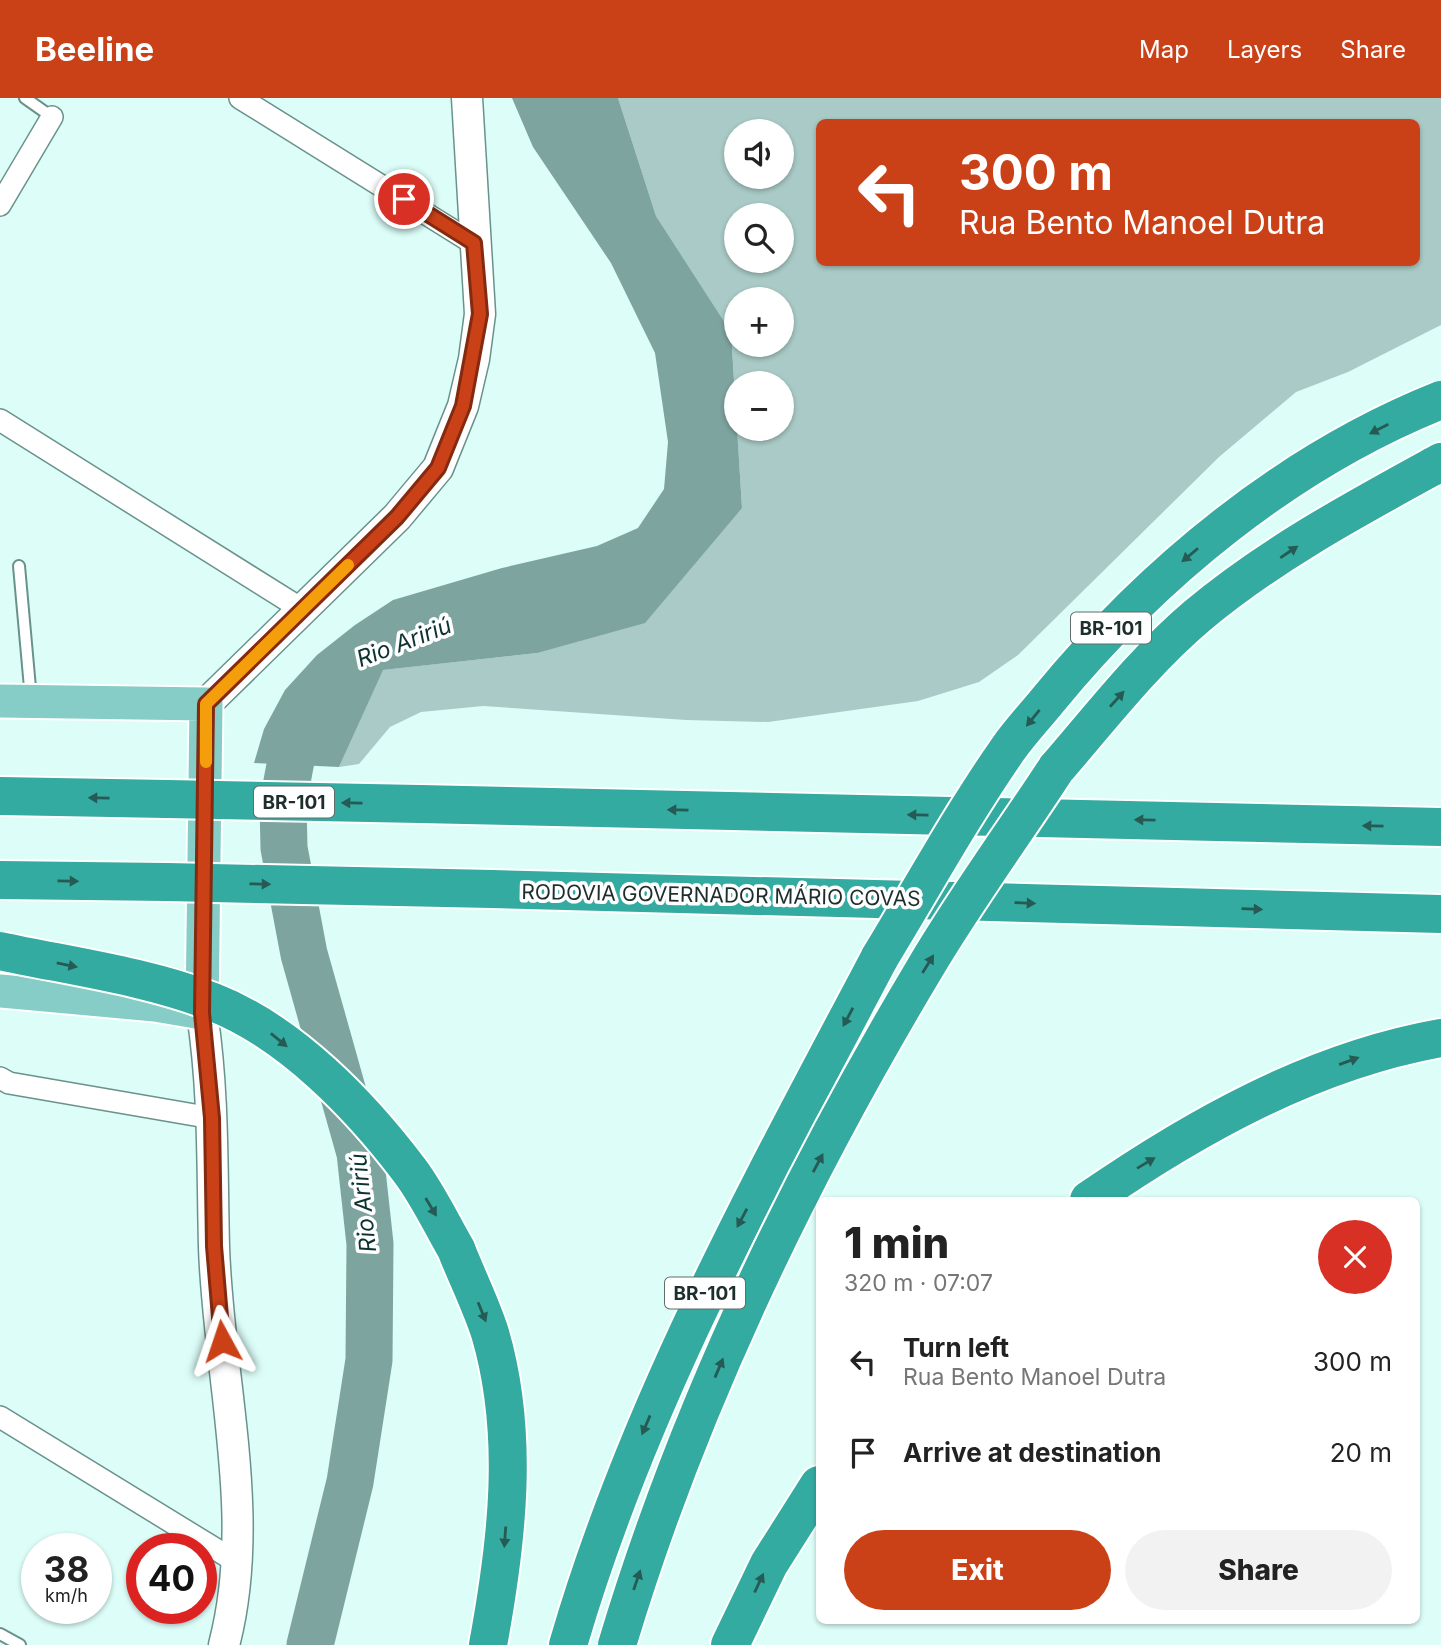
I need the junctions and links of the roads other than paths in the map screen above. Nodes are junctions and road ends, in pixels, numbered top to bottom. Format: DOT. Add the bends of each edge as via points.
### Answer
graph roads {
  1 [pos="25,98"];
  2 [pos="240,98"];
  3 [pos="467,98"];
  4 [pos="52,117"];
  5 [pos="0,205"];
  6 [pos="474,243"];
  7 [pos="1441,400"];
  8 [pos="0,420"];
  9 [pos="1441,462"];
  10 [pos="19,566"];
  11 [pos="303,610"];
  12 [pos="16,701"];
  13 [pos="206,704"];
  14 [pos="0,796"];
  15 [pos="1441,827"];
  16 [pos="0,880"];
  17 [pos="1441,914"];
  18 [pos="0,951"];
  19 [pos="0,991"];
  20 [pos="202,1013"];
  21 [pos="1441,1038"];
  22 [pos="0,1078"];
  23 [pos="212,1118"];
  24 [pos="1094,1197"];
  25 [pos="0,1417"];
  26 [pos="816,1490"];
  27 [pos="235,1561"];
  28 [pos="0,1634"];
  29 [pos="20,1645"];
  30 [pos="224,1645"];
  31 [pos="488,1645"];
  32 [pos="568,1645"];
  33 [pos="617,1645"];
  34 [pos="730,1645"];
  1 -- 4 [label="lane"];
  2 -- 6 [label="street"];
  3 -- 6 [label="main road"];
  4 -- 5 [label="street"];
  6 -- 11 [label="main road" via="480,314 474,359 450,441 425,487"];
  7 -- 32 [label="highway, BR-101, one-way, bridge" via="1317,464 1206,541 1107,632 1008,748 880,957 730,1241 624,1477 594,1555"];
  8 -- 11 [label="street"];
  33 -- 9 [label="highway, BR-101, one-way, bridge" via="675,1476 783,1230 925,967 1056,769 1151,660 1197,616 1349,511"];
  10 -- 12 [label="lane"];
  11 -- 13 [label="main road"];
  12 -- 13 [label="main road"];
  13 -- 20 [label="main road"];
  15 -- 14 [label="highway, BR-101, one-way, bridge"];
  16 -- 17 [label="highway, RODOVIA GOVERNADOR MÁRIO COVAS, one-way, bridge"];
  18 -- 31 [label="highway, one-way, bridge" via="136,980 201,999 263,1027 353,1104 411,1172 456,1249 490,1333 507,1434 503,1563"];
  19 -- 20 [label="main road"];
  20 -- 23 [label="main road"];
  24 -- 21 [label="highway, one-way" via="1184,1140 1303,1078 1364,1056"];
  22 -- 23 [label="street"];
  23 -- 27 [label="main road" via="214,1246 235,1487"];
  25 -- 27 [label="street"];
  34 -- 26 [label="highway, one-way" via="768,1564"];
  27 -- 30 [label="main road"];
  28 -- 29 [label="lane"];
}
